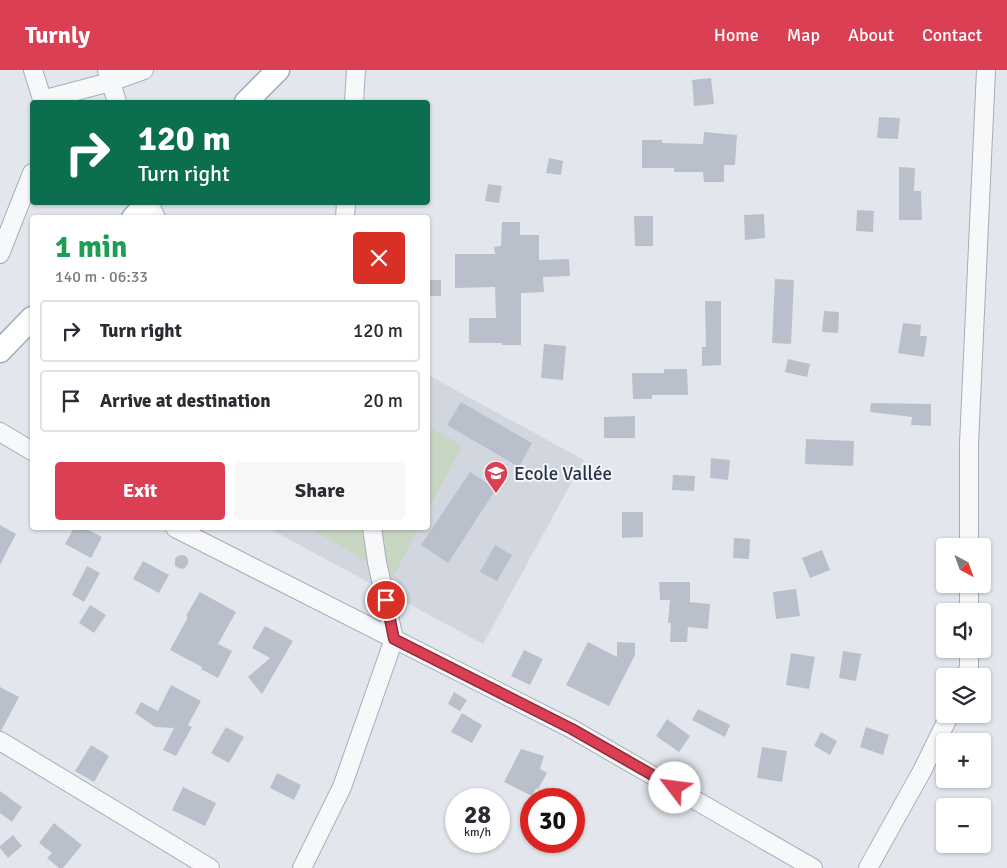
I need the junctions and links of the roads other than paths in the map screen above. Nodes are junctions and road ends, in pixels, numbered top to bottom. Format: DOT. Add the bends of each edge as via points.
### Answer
graph roads {
  1 [pos="33,70"];
  2 [pos="144,70"];
  3 [pos="278,70"];
  4 [pos="356,70"];
  5 [pos="986,70"];
  6 [pos="109,76"];
  7 [pos="43,100"];
  8 [pos="46,100"];
  9 [pos="116,100"];
  10 [pos="248,100"];
  11 [pos="354,100"];
  12 [pos="30,178"];
  13 [pos="145,205"];
  14 [pos="136,215"];
  15 [pos="0,254"];
  16 [pos="30,320"];
  17 [pos="0,351"];
  18 [pos="0,432"];
  19 [pos="30,450"];
  20 [pos="179,530"];
  21 [pos="372,530"];
  22 [pos="969,538"];
  23 [pos="394,639"];
  24 [pos="946,723"];
  25 [pos="0,741"];
  26 [pos="210,868"];
  27 [pos="302,868"];
  28 [pos="813,868"];
  29 [pos="868,868"];
  1 -- 7 [label="street"];
  2 -- 6 [label="street"];
  3 -- 10 [label="main road"];
  4 -- 11 [label="street"];
  5 -- 22 [label="street" via="969,444"];
  6 -- 8 [label="street"];
  6 -- 9 [label="street"];
  12 -- 15 [label="street"];
  13 -- 14 [label="main road"];
  16 -- 17 [label="main road"];
  18 -- 19 [label="street"];
  20 -- 23 [label="street"];
  21 -- 23 [label="street"];
  23 -- 27 [label="street" via="342,787"];
  23 -- 28 [label="street" via="572,729"];
  24 -- 29 [label="street"];
  25 -- 26 [label="street"];
}
